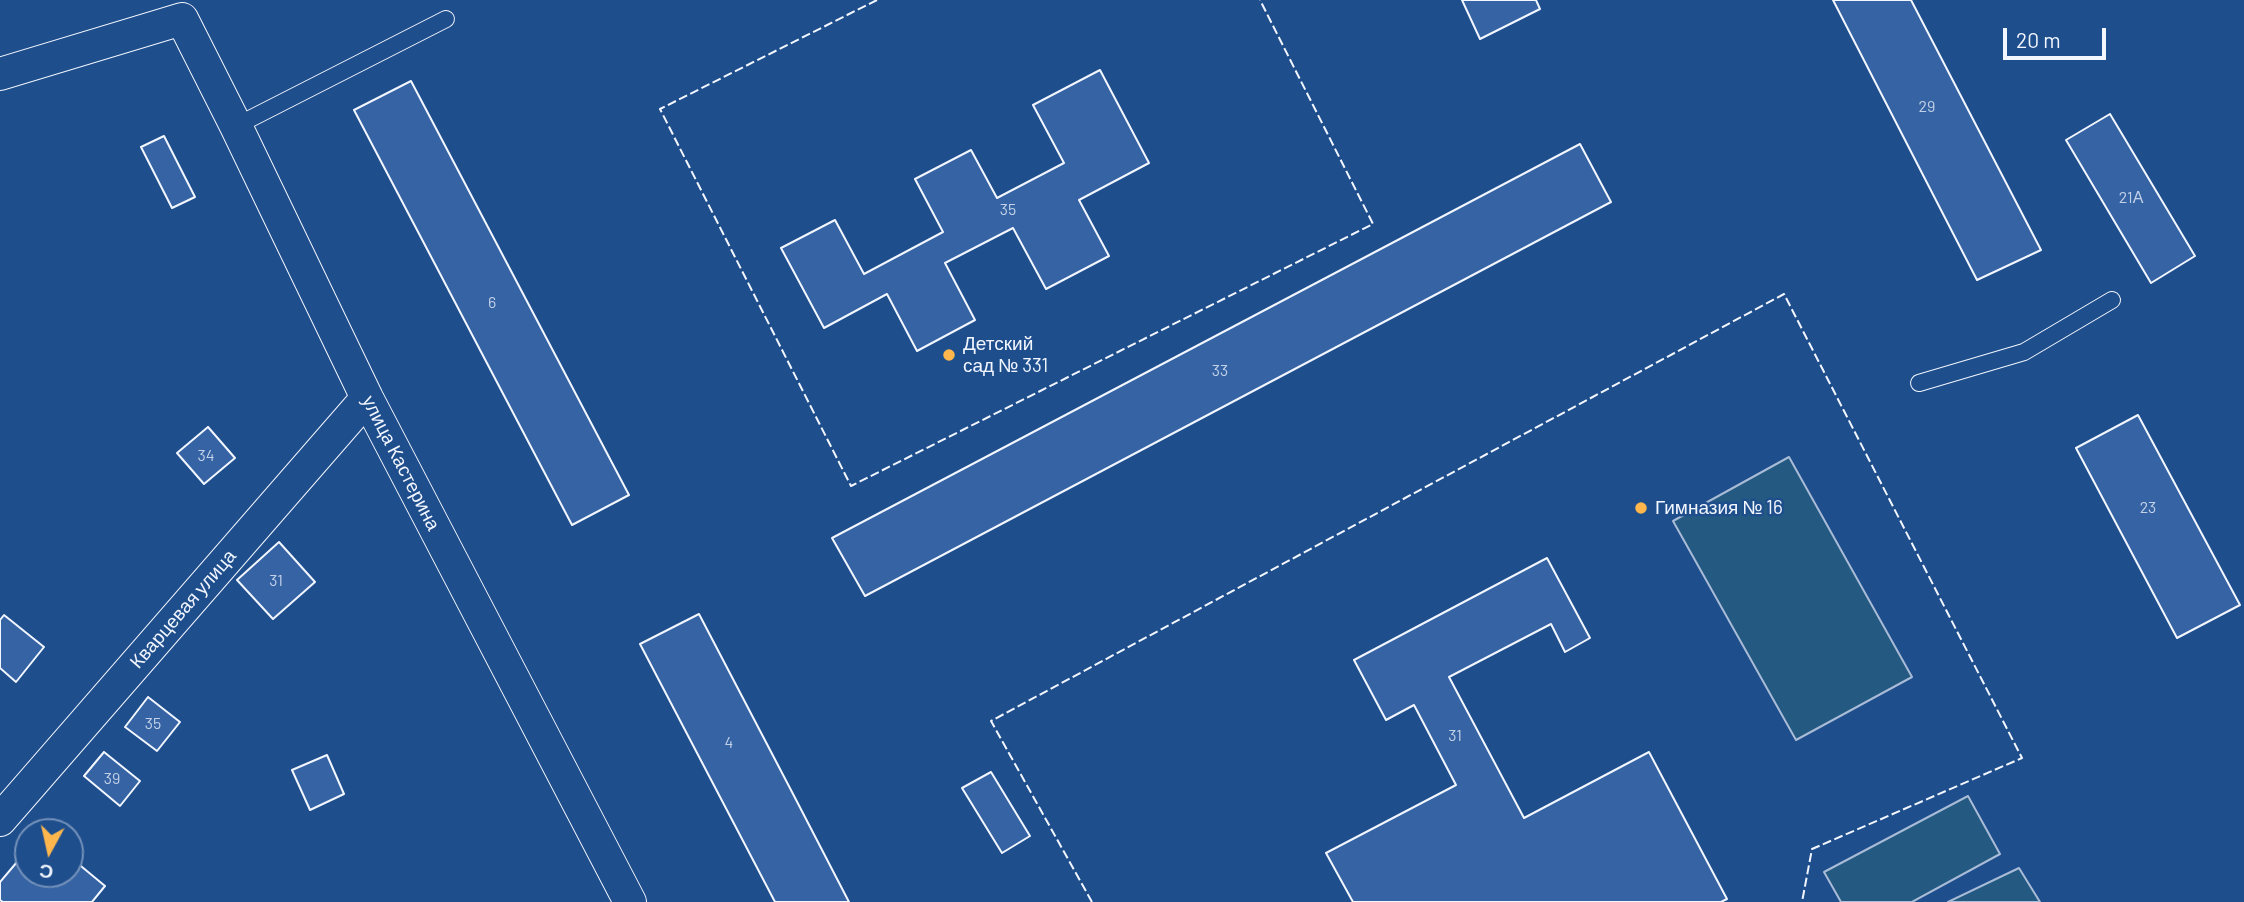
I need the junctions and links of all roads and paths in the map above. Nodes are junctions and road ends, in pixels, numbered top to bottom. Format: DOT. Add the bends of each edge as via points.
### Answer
graph roads {
  1 [pos="446,19"];
  2 [pos="0,74"];
  3 [pos="236,126"];
  4 [pos="2112,300"];
  5 [pos="1919,383"];
  6 [pos="367,398"];
  7 [pos="0,821"];
  8 [pos="630,902"];
  1 -- 3 [label="lane"];
  2 -- 3 [label="street, улица Кастерина" via="182,19"];
  3 -- 6 [label="street, улица Кастерина"];
  4 -- 5 [label="lane" via="2024,352"];
  6 -- 7 [label="street, Кварцевая улица"];
  6 -- 8 [label="street, улица Кастерина"];
}
